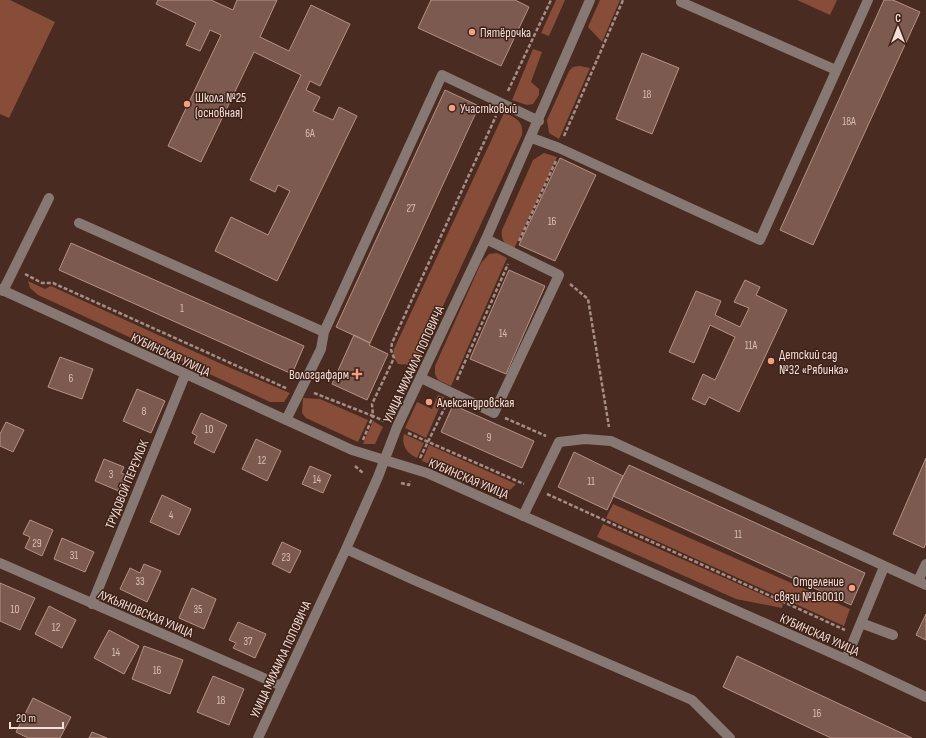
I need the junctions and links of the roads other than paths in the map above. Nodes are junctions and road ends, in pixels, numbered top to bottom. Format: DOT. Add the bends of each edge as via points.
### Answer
graph roads {
  1 [pos="590,0"];
  2 [pos="868,0"];
  3 [pos="680,1"];
  4 [pos="836,70"];
  5 [pos="539,120"];
  6 [pos="532,138"];
  7 [pos="49,198"];
  8 [pos="80,223"];
  9 [pos="486,239"];
  10 [pos="2,290"];
  11 [pos="324,332"];
  12 [pos="185,375"];
  13 [pos="421,378"];
  14 [pos="286,420"];
  15 [pos="383,460"];
  16 [pos="523,516"];
  17 [pos="346,549"];
  18 [pos="0,563"];
  19 [pos="926,564"];
  20 [pos="884,567"];
  21 [pos="922,583"];
  22 [pos="92,604"];
  23 [pos="861,623"];
  24 [pos="893,635"];
  25 [pos="846,659"];
  26 [pos="282,686"];
  27 [pos="926,697"];
  28 [pos="258,738"];
  29 [pos="730,738"];
  1 -- 5 [label="street, УЛИЦА МИХАИЛА ПОПОВИЧА"];
  2 -- 4 [label="street"];
  3 -- 4 [label="street"];
  4 -- 6 [label="street" via="760,240"];
  5 -- 6 [label="street, УЛИЦА МИХАИЛА ПОПОВИЧА"];
  5 -- 11 [label="street" via="442,75"];
  6 -- 9 [label="street, УЛИЦА МИХАИЛА ПОПОВИЧА"];
  7 -- 10 [label="street" via="15,269"];
  8 -- 11 [label="street"];
  9 -- 13 [label="street, УЛИЦА МИХАИЛА ПОПОВИЧА"];
  9 -- 13 [label="street" via="559,275 494,413"];
  10 -- 12 [label="street, КУБИНСКАЯ УЛИЦА"];
  11 -- 14 [label="street" via="321,349"];
  12 -- 14 [label="street, КУБИНСКАЯ УЛИЦА"];
  12 -- 22 [label="street, ТРУДОВОЙ ПЕРЕУЛОК"];
  13 -- 15 [label="street, УЛИЦА МИХАИЛА ПОПОВИЧА"];
  14 -- 15 [label="street, КУБИНСКАЯ УЛИЦА" via="352,450"];
  15 -- 16 [label="street, КУБИНСКАЯ УЛИЦА" via="427,473"];
  15 -- 17 [label="street, УЛИЦА МИХАИЛА ПОПОВИЧА"];
  16 -- 20 [label="street" via="559,442 585,439 611,441"];
  16 -- 25 [label="street, КУБИНСКАЯ УЛИЦА"];
  17 -- 26 [label="street, УЛИЦА МИХАИЛА ПОПОВИЧА"];
  17 -- 29 [label="street" via="692,700"];
  18 -- 22 [label="street, ЛУКЬЯНОВСКАЯ УЛИЦА"];
  19 -- 21 [label="street"];
  20 -- 21 [label="street"];
  20 -- 23 [label="street"];
  22 -- 26 [label="street, ЛУКЬЯНОВСКАЯ УЛИЦА"];
  23 -- 24 [label="street"];
  23 -- 25 [label="street"];
  25 -- 27 [label="street, КУБИНСКАЯ УЛИЦА"];
  26 -- 28 [label="street, УЛИЦА МИХАИЛА ПОПОВИЧА"];
}
